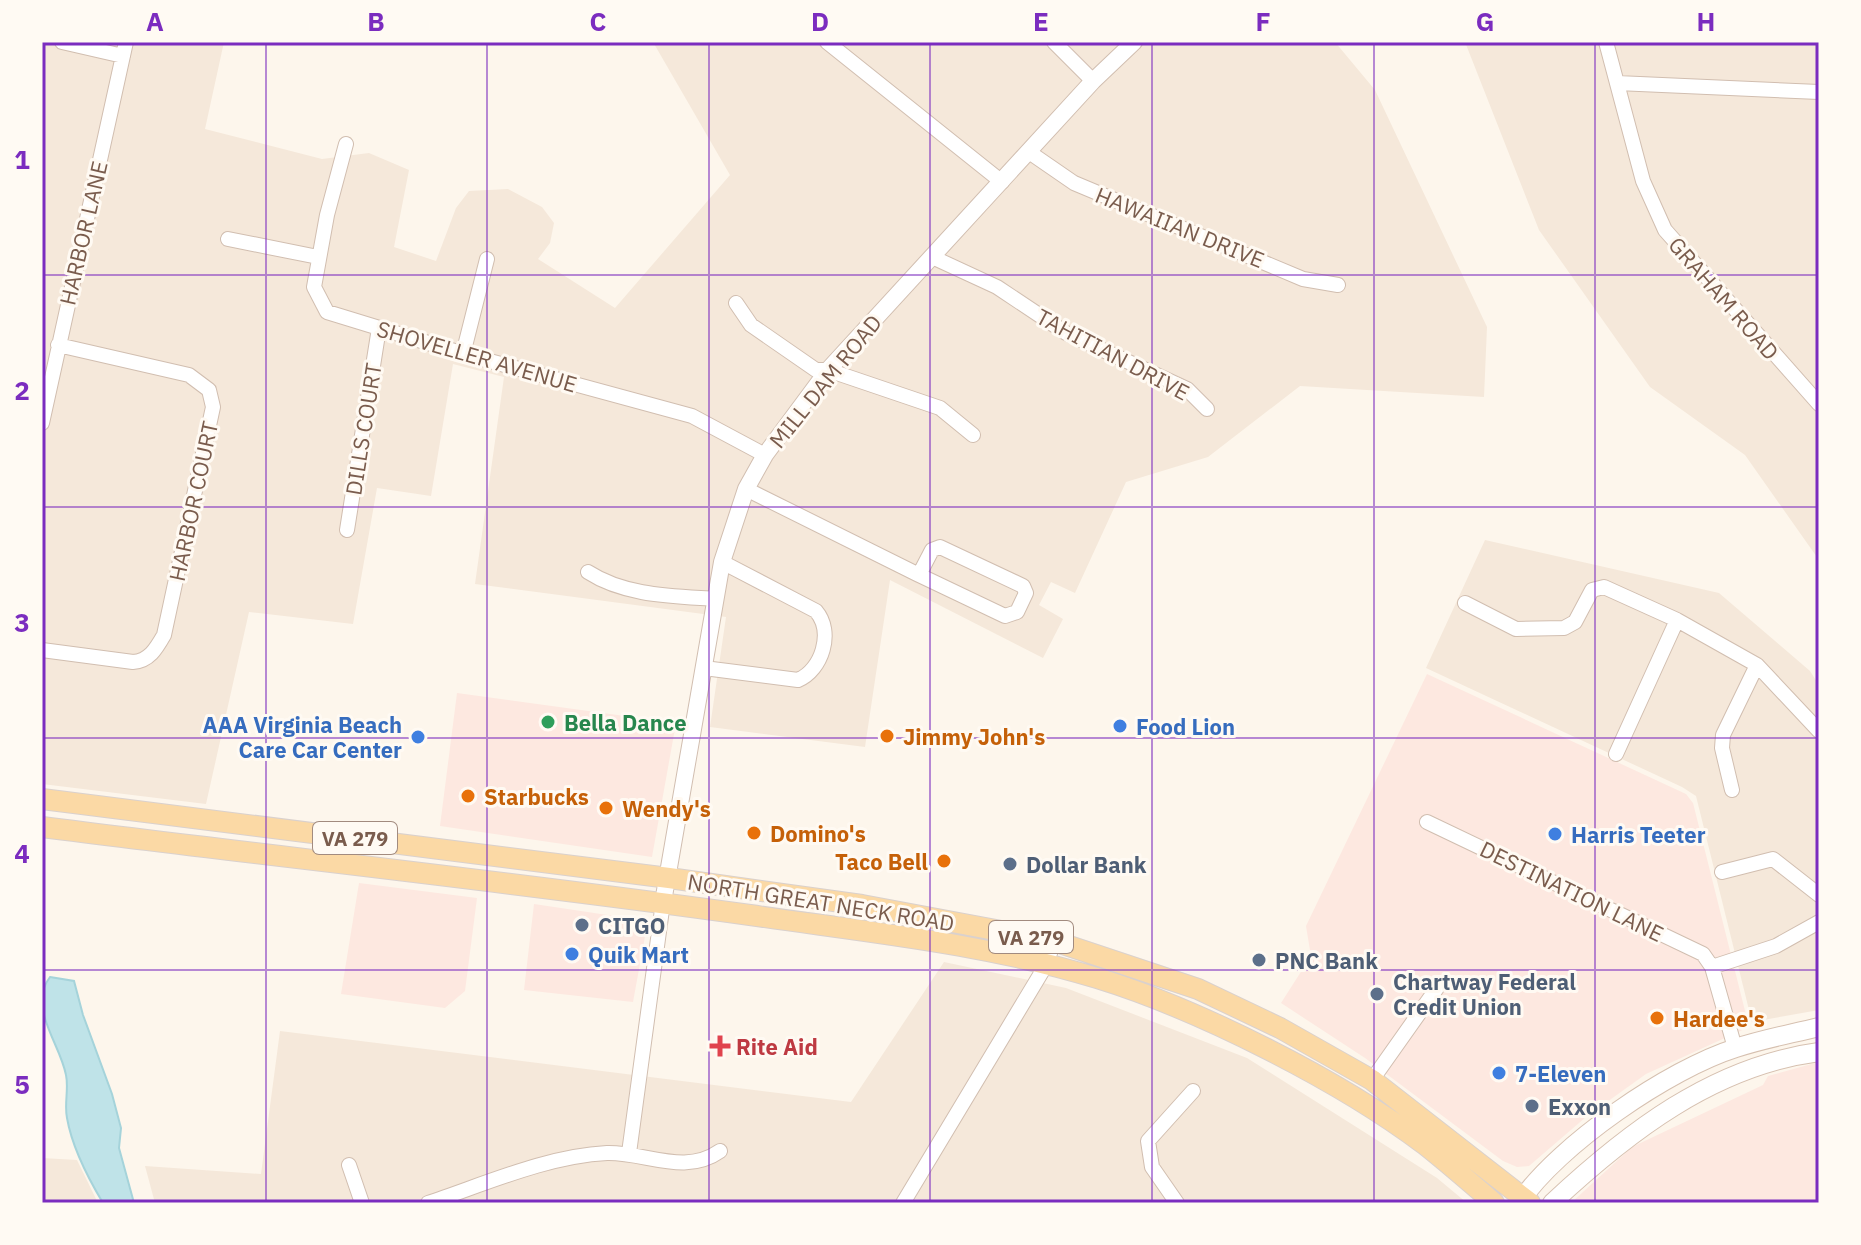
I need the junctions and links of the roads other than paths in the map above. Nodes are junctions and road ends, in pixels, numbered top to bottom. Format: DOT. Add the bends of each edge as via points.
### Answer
graph roads {
  1 [pos="62,42"];
  2 [pos="827,42"];
  3 [pos="1054,42"];
  4 [pos="1134,42"];
  5 [pos="1606,42"];
  6 [pos="124,49"];
  7 [pos="1093,81"];
  8 [pos="1617,83"];
  9 [pos="1819,92"];
  10 [pos="346,144"];
  11 [pos="1029,152"];
  12 [pos="1002,182"];
  13 [pos="228,239"];
  14 [pos="318,257"];
  15 [pos="932,257"];
  16 [pos="487,259"];
  17 [pos="1338,285"];
  18 [pos="736,303"];
  19 [pos="379,328"];
  20 [pos="58,345"];
  21 [pos="463,354"];
  22 [pos="828,370"];
  23 [pos="1819,404"];
  24 [pos="1207,409"];
  25 [pos="42,423"];
  26 [pos="973,435"];
  27 [pos="765,455"];
  28 [pos="746,489"];
  29 [pos="347,530"];
  30 [pos="722,562"];
  31 [pos="588,572"];
  32 [pos="919,575"];
  33 [pos="716,599"];
  34 [pos="1465,603"];
  35 [pos="1677,620"];
  36 [pos="42,650"];
  37 [pos="1757,665"];
  38 [pos="704,668"];
  39 [pos="1819,731"];
  40 [pos="1616,754"];
  41 [pos="1732,790"];
  42 [pos="42,799"];
  43 [pos="1427,822"];
  44 [pos="42,827"];
  45 [pos="1722,872"];
  46 [pos="669,878"];
  47 [pos="1819,895"];
  48 [pos="663,902"];
  49 [pos="1819,922"];
  50 [pos="1054,941"];
  51 [pos="1046,965"];
  52 [pos="1712,967"];
  53 [pos="1437,988"];
  54 [pos="1819,1027"];
  55 [pos="1735,1048"];
  56 [pos="1819,1052"];
  57 [pos="1372,1080"];
  58 [pos="1193,1091"];
  59 [pos="720,1151"];
  60 [pos="629,1153"];
  61 [pos="349,1165"];
  62 [pos="1524,1201"];
  63 [pos="362,1203"];
  64 [pos="428,1203"];
  65 [pos="903,1203"];
  66 [pos="1177,1203"];
  67 [pos="1494,1203"];
  68 [pos="1552,1203"];
  1 -- 6 [label="street"];
  2 -- 12 [label="street"];
  3 -- 7 [label="street"];
  4 -- 7 [label="street, MILL DAM ROAD"];
  5 -- 8 [label="street, GRAHAM ROAD"];
  6 -- 20 [label="street, HARBOR LANE"];
  7 -- 11 [label="street, MILL DAM ROAD"];
  8 -- 9 [label="street"];
  8 -- 23 [label="street, GRAHAM ROAD" via="1643,181 1665,230"];
  10 -- 14 [label="street, SHOVELLER AVENUE"];
  11 -- 12 [label="street, MILL DAM ROAD"];
  11 -- 17 [label="street, HAWAIIAN DRIVE" via="1074,183 1303,279"];
  12 -- 15 [label="street, MILL DAM ROAD"];
  13 -- 14 [label="street"];
  14 -- 19 [label="street, SHOVELLER AVENUE" via="314,287 327,312"];
  15 -- 22 [label="street, MILL DAM ROAD"];
  15 -- 24 [label="street, TAHITIAN DRIVE" via="997,287 1066,333 1187,389"];
  16 -- 21 [label="street"];
  18 -- 22 [label="street" via="751,325 776,344 816,370"];
  19 -- 21 [label="street, SHOVELLER AVENUE"];
  19 -- 29 [label="street, DILLS COURT"];
  20 -- 25 [label="street, HARBOR LANE"];
  20 -- 36 [label="street, HARBOR COURT" via="189,375 209,390 213,407 164,635 156,650 133,662"];
  21 -- 27 [label="street, SHOVELLER AVENUE" via="692,416"];
  22 -- 26 [label="street" via="940,408"];
  22 -- 27 [label="street, MILL DAM ROAD"];
  27 -- 28 [label="street, MILL DAM ROAD"];
  28 -- 30 [label="street, MILL DAM ROAD"];
  28 -- 32 [label="street"];
  30 -- 33 [label="street, MILL DAM ROAD"];
  30 -- 38 [label="street" via="816,611 825,630 818,666 798,680"];
  31 -- 33 [label="street" via="635,591"];
  32 -- 32 [label="street" via="1005,616 1017,612 1026,593 1023,586 940,547 932,550"];
  33 -- 38 [label="street, MILL DAM ROAD"];
  34 -- 35 [label="street" via="1516,629 1564,628 1575,622 1592,590 1604,587"];
  35 -- 37 [label="street"];
  35 -- 40 [label="street"];
  37 -- 39 [label="street"];
  37 -- 41 [label="street" via="1723,735"];
  38 -- 46 [label="street, MILL DAM ROAD"];
  42 -- 46 [label="main road, NORTH GREAT NECK ROAD / VA 279"];
  43 -- 52 [label="street, DESTINATION LANE" via="1703,954"];
  44 -- 48 [label="main road, NORTH GREAT NECK ROAD / VA 279"];
  45 -- 47 [label="street" via="1773,859"];
  46 -- 48 [label="street, MILL DAM ROAD"];
  46 -- 50 [label="main road, NORTH GREAT NECK ROAD / VA 279" via="862,905"];
  48 -- 51 [label="main road, NORTH GREAT NECK ROAD / VA 279" via="940,941"];
  48 -- 60 [label="street"];
  49 -- 52 [label="street"];
  50 -- 51 [label="street"];
  50 -- 57 [label="main road, NORTH GREAT NECK ROAD / VA 279" via="1198,989"];
  51 -- 65 [label="street"];
  51 -- 67 [label="main road, NORTH GREAT NECK ROAD / VA 279" via="1098,978 1192,1015 1267,1052 1423,1143"];
  52 -- 55 [label="street"];
  53 -- 57 [label="street"];
  54 -- 55 [label="main road"];
  55 -- 62 [label="main road" via="1672,1078 1599,1124"];
  56 -- 68 [label="main road" via="1742,1073 1659,1114"];
  57 -- 62 [label="main road, NORTH GREAT NECK ROAD / VA 279"];
  58 -- 66 [label="street" via="1148,1141 1152,1167"];
  59 -- 60 [label="street" via="691,1164"];
  60 -- 64 [label="street" via="562,1161"];
  61 -- 63 [label="street"];
}
